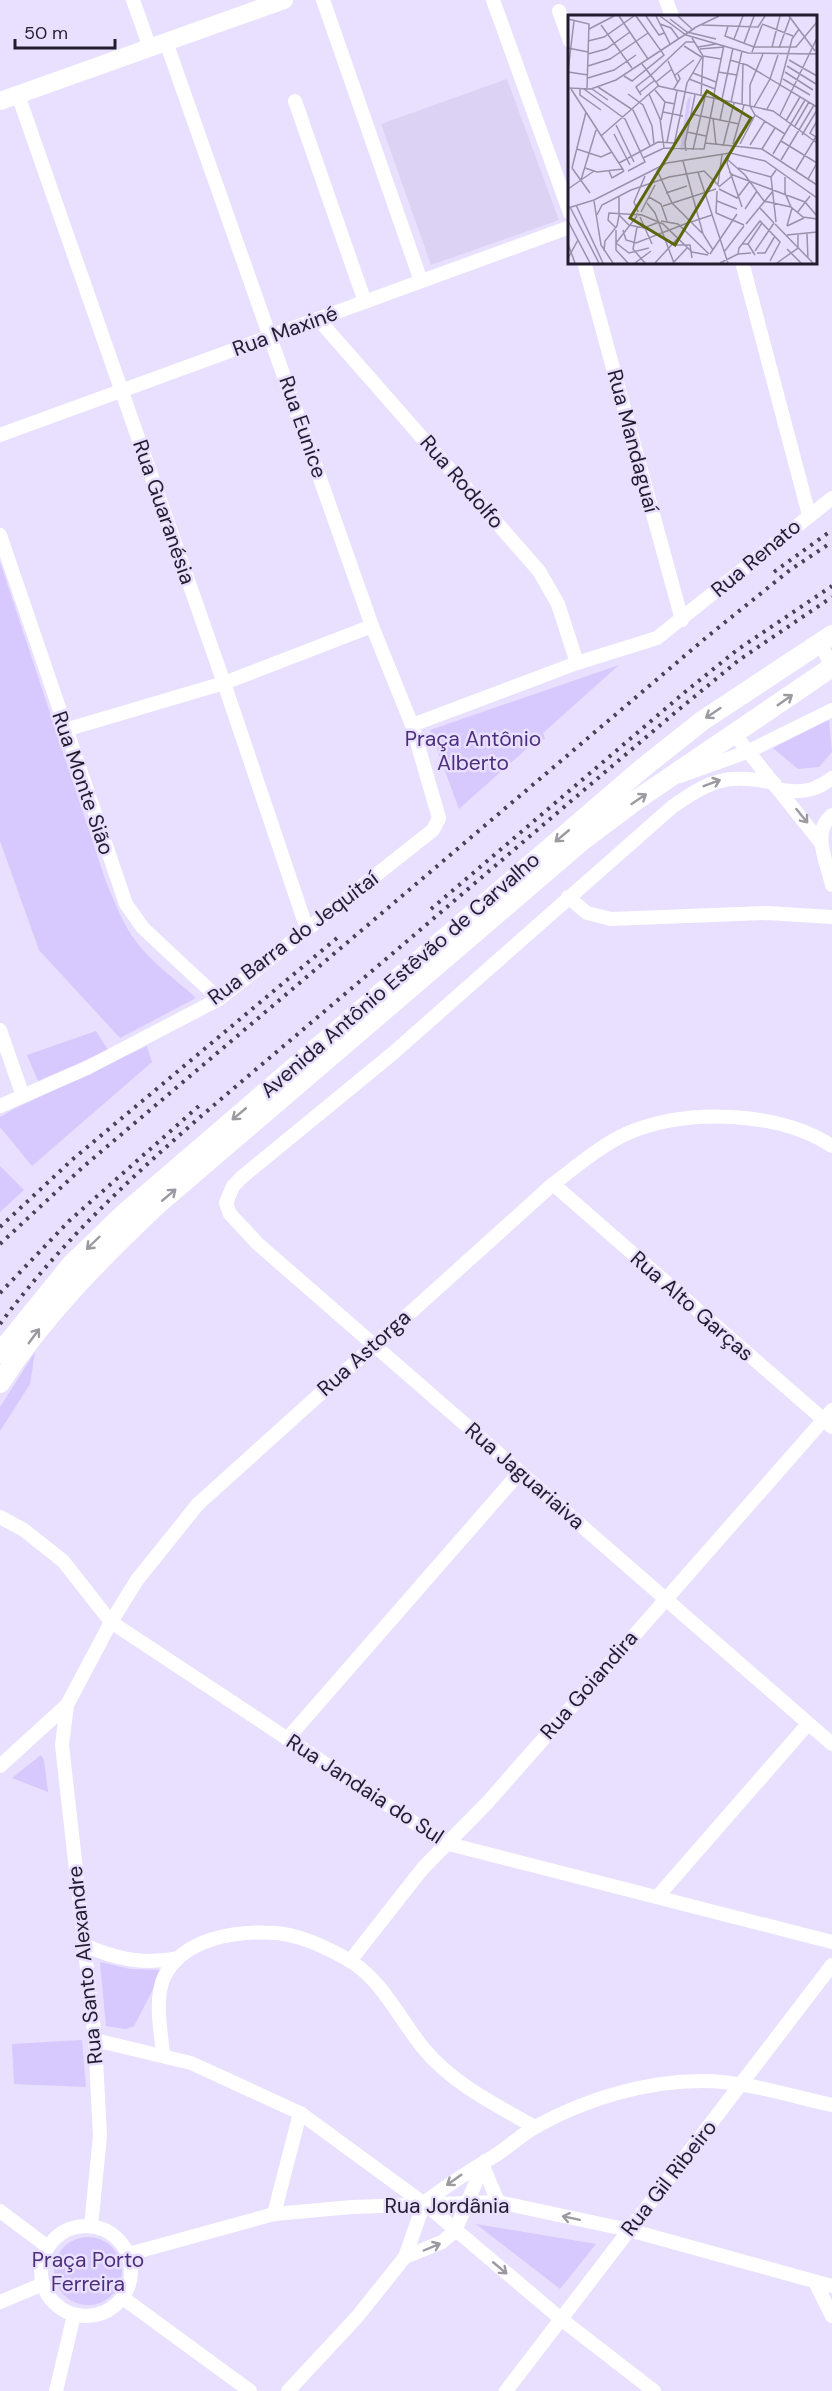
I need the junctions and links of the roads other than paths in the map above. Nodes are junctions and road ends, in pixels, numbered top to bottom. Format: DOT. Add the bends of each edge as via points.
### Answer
graph roads {
  1 [pos="133,0"];
  2 [pos="284,0"];
  3 [pos="322,0"];
  4 [pos="493,0"];
  5 [pos="666,0"];
  6 [pos="559,11"];
  7 [pos="672,15"];
  8 [pos="568,35"];
  9 [pos="158,45"];
  10 [pos="18,94"];
  11 [pos="0,101"];
  12 [pos="295,101"];
  13 [pos="568,207"];
  14 [pos="568,228"];
  15 [pos="585,264"];
  16 [pos="743,264"];
  17 [pos="421,281"];
  18 [pos="365,302"];
  19 [pos="318,319"];
  20 [pos="271,336"];
  21 [pos="121,390"];
  22 [pos="0,435"];
  23 [pos="832,498"];
  24 [pos="809,515"];
  25 [pos="0,535"];
  26 [pos="682,620"];
  27 [pos="372,626"];
  28 [pos="826,638"];
  29 [pos="577,663"];
  30 [pos="832,667"];
  31 [pos="779,669"];
  32 [pos="224,683"];
  33 [pos="832,710"];
  34 [pos="412,725"];
  35 [pos="65,730"];
  36 [pos="735,735"];
  37 [pos="747,752"];
  38 [pos="832,778"];
  39 [pos="667,780"];
  40 [pos="778,787"];
  41 [pos="439,813"];
  42 [pos="832,815"];
  43 [pos="821,843"];
  44 [pos="832,885"];
  45 [pos="568,897"];
  46 [pos="832,917"];
  47 [pos="307,929"];
  48 [pos="219,999"];
  49 [pos="0,1030"];
  50 [pos="23,1096"];
  51 [pos="0,1106"];
  52 [pos="832,1146"];
  53 [pos="553,1184"];
  54 [pos="374,1345"];
  55 [pos="0,1353"];
  56 [pos="0,1383"];
  57 [pos="829,1419"];
  58 [pos="520,1472"];
  59 [pos="0,1517"];
  60 [pos="664,1598"];
  61 [pos="111,1622"];
  62 [pos="67,1706"];
  63 [pos="808,1724"];
  64 [pos="287,1739"];
  65 [pos="832,1744"];
  66 [pos="0,1766"];
  67 [pos="445,1843"];
  68 [pos="657,1896"];
  69 [pos="832,1942"];
  70 [pos="84,1945"];
  71 [pos="178,1958"];
  72 [pos="350,1961"];
  73 [pos="832,1965"];
  74 [pos="95,2040"];
  75 [pos="163,2054"];
  76 [pos="741,2084"];
  77 [pos="832,2105"];
  78 [pos="300,2113"];
  79 [pos="535,2127"];
  80 [pos="484,2163"];
  81 [pos="468,2202"];
  82 [pos="498,2202"];
  83 [pos="423,2203"];
  84 [pos="0,2211"];
  85 [pos="274,2214"];
  86 [pos="91,2226"];
  87 [pos="628,2230"];
  88 [pos="455,2231"];
  89 [pos="48,2247"];
  90 [pos="129,2254"];
  91 [pos="405,2257"];
  92 [pos="815,2282"];
  93 [pos="43,2284"];
  94 [pos="832,2286"];
  95 [pos="123,2298"];
  96 [pos="0,2302"];
  97 [pos="75,2315"];
  98 [pos="832,2316"];
  99 [pos="561,2319"];
  100 [pos="56,2391"];
  101 [pos="250,2391"];
  102 [pos="288,2391"];
  103 [pos="506,2391"];
  104 [pos="654,2391"];
  1 -- 9 [label="street, Rua Eunice"];
  2 -- 9 [label="main road"];
  3 -- 17 [label="street"];
  4 -- 13 [label="street"];
  5 -- 7 [label="street"];
  6 -- 8 [label="street"];
  9 -- 10 [label="main road"];
  9 -- 20 [label="street, Rua Eunice"];
  10 -- 11 [label="main road"];
  10 -- 21 [label="street, Rua Guaranésia"];
  12 -- 18 [label="street"];
  14 -- 17 [label="street, Rua Maxiné"];
  15 -- 26 [label="street, Rua Mandaguaí"];
  16 -- 24 [label="street"];
  17 -- 18 [label="street, Rua Maxiné"];
  18 -- 19 [label="street, Rua Maxiné"];
  19 -- 20 [label="street, Rua Maxiné"];
  19 -- 29 [label="street, Rua Rodolfo" via="539,572 558,604"];
  20 -- 21 [label="street, Rua Maxiné"];
  20 -- 27 [label="street, Rua Eunice"];
  21 -- 22 [label="street, Rua Maxiné"];
  21 -- 32 [label="street, Rua Guaranésia"];
  23 -- 24 [label="street, Rua Renato"];
  24 -- 26 [label="street, Rua Renato"];
  25 -- 35 [label="street, Rua Monte Sião"];
  26 -- 29 [label="street" via="645,643"];
  27 -- 32 [label="street"];
  27 -- 34 [label="street, Rua Eunice"];
  28 -- 30 [label="street"];
  28 -- 31 [label="highway, Avenida Antônio Estêvão de Carvalho"];
  29 -- 34 [label="street"];
  36 -- 30 [label="highway, Avenida Antônio Estêvão de Carvalho, one-way"];
  31 -- 36 [label="highway" via="735,715"];
  31 -- 55 [label="highway, Avenida Antônio Estêvão de Carvalho, one-way" via="702,721 644,767 175,1168 71,1265"];
  32 -- 35 [label="street"];
  32 -- 47 [label="street, Rua Guaranésia"];
  33 -- 37 [label="street, Avenida Antônio Estêvão de Carvalho"];
  34 -- 41 [label="street, Rua Eunice"];
  35 -- 48 [label="street, Rua Monte Sião" via="126,904 143,928"];
  36 -- 37 [label="street"];
  36 -- 39 [label="highway, Avenida Antônio Estêvão de Carvalho"];
  37 -- 39 [label="street, Avenida Antônio Estêvão de Carvalho"];
  37 -- 40 [label="street"];
  38 -- 40 [label="street" via="800,793"];
  56 -- 39 [label="highway, Avenida Antônio Estêvão de Carvalho, one-way" via="47,1318 91,1267 157,1205 583,840"];
  40 -- 43 [label="street, one-way"];
  45 -- 40 [label="street, one-way" via="672,807 703,786 737,778"];
  41 -- 47 [label="street, Rua Barra do Jequitaí" via="433,830"];
  42 -- 43 [label="street" via="821,831"];
  43 -- 44 [label="street"];
  45 -- 46 [label="street" via="587,913 611,919 767,913"];
  45 -- 54 [label="street, Rua Jaguariaiva" via="393,1054 242,1177 227,1195 230,1214 258,1244"];
  47 -- 48 [label="street, Rua Barra do Jequitaí"];
  48 -- 50 [label="street, Rua Barra do Jequitaí" via="87,1068"];
  49 -- 50 [label="street"];
  50 -- 51 [label="street, Rua Barra do Jequitaí"];
  52 -- 53 [label="street, Rua Astorga" via="795,1129 754,1120 721,1116 687,1118 628,1133"];
  53 -- 54 [label="street, Rua Astorga"];
  53 -- 57 [label="street, Rua Alto Garças"];
  54 -- 58 [label="street, Rua Jaguariaiva"];
  54 -- 61 [label="street, Rua Astorga" via="198,1504 158,1551"];
  57 -- 60 [label="street, Rua Goiandira"];
  58 -- 60 [label="street, Rua Jaguariaiva"];
  58 -- 64 [label="street"];
  59 -- 61 [label="street, Rua Jandaia do Sul" via="24,1530 63,1561"];
  60 -- 63 [label="street, Rua Jaguariaiva"];
  60 -- 67 [label="street, Rua Goiandira" via="488,1802"];
  61 -- 62 [label="street, Rua Astorga"];
  61 -- 64 [label="street, Rua Jandaia do Sul"];
  62 -- 66 [label="street, Rua Astorga"];
  62 -- 70 [label="street, Rua Santo Alexandre" via="62,1745"];
  63 -- 65 [label="street, Rua Jaguariaiva"];
  63 -- 68 [label="street"];
  64 -- 67 [label="street, Rua Jandaia do Sul"];
  67 -- 68 [label="street, Rua Jandaia do Sul"];
  67 -- 72 [label="street, Rua Goiandira"];
  68 -- 69 [label="street, Rua Jandaia do Sul"];
  70 -- 71 [label="street" via="143,1963"];
  70 -- 74 [label="street, Rua Santo Alexandre"];
  71 -- 72 [label="street" via="205,1941 276,1933 304,1940"];
  71 -- 75 [label="street" via="160,1991"];
  72 -- 79 [label="street" via="368,1974 424,2049 441,2065 476,2094"];
  73 -- 76 [label="street, Rua Gil Ribeiro"];
  74 -- 75 [label="street"];
  74 -- 86 [label="street, Rua Santo Alexandre" via="100,2136"];
  75 -- 78 [label="street"];
  76 -- 77 [label="street"];
  76 -- 79 [label="street" via="668,2082 598,2099"];
  76 -- 87 [label="street, Rua Gil Ribeiro"];
  78 -- 83 [label="street"];
  78 -- 85 [label="street"];
  79 -- 80 [label="street"];
  80 -- 81 [label="street"];
  80 -- 82 [label="street"];
  80 -- 83 [label="street, one-way"];
  81 -- 82 [label="street, Rua Jordânia"];
  81 -- 83 [label="street, Rua Jordânia"];
  81 -- 88 [label="street"];
  87 -- 82 [label="street, Rua Jordânia, one-way"];
  83 -- 85 [label="street, Rua Jordânia"];
  83 -- 88 [label="street"];
  83 -- 91 [label="street"];
  84 -- 89 [label="street"];
  85 -- 90 [label="street, Rua Jordânia"];
  86 -- 89 [label="street" via="67,2230"];
  86 -- 90 [label="street" via="114,2235"];
  87 -- 92 [label="street, Rua Jordânia"];
  87 -- 99 [label="street, Rua Gil Ribeiro"];
  91 -- 88 [label="street, one-way" via="442,2242"];
  88 -- 99 [label="street, one-way"];
  89 -- 93 [label="street" via="41,2271"];
  90 -- 95 [label="street" via="130,2284"];
  91 -- 102 [label="street" via="357,2317"];
  92 -- 94 [label="street, Rua Jordânia"];
  92 -- 98 [label="street"];
  93 -- 96 [label="street"];
  93 -- 97 [label="street" via="49,2298"];
  95 -- 97 [label="street" via="101,2314"];
  95 -- 101 [label="street"];
  97 -- 100 [label="street"];
  99 -- 103 [label="street, Rua Gil Ribeiro"];
  99 -- 104 [label="street"];
}
